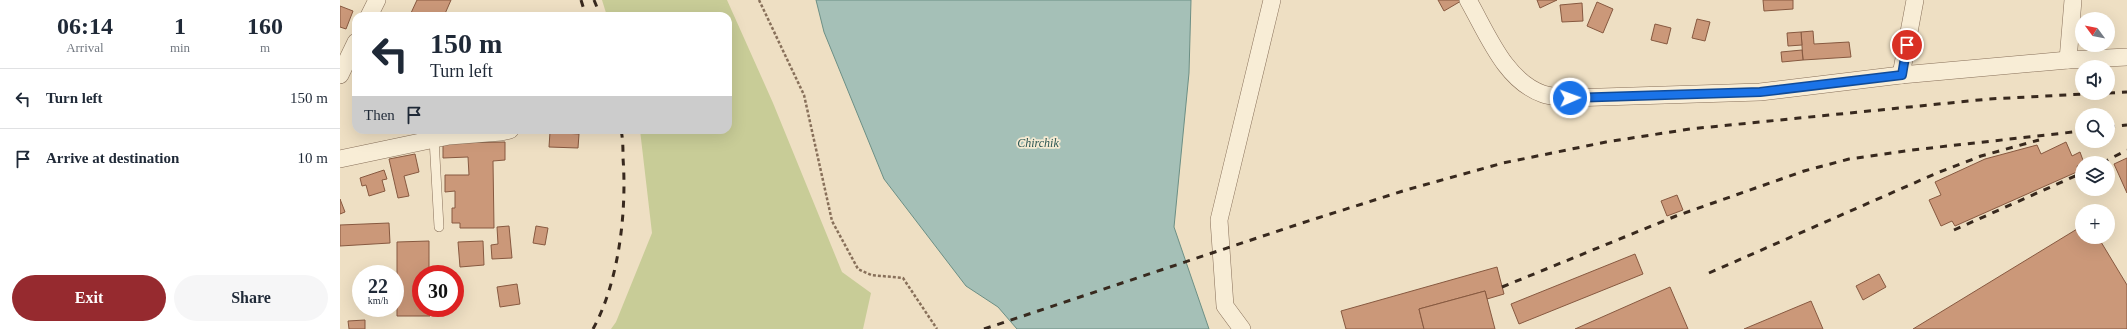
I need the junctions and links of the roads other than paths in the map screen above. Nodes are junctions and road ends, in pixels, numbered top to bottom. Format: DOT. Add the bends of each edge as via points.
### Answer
graph roads {
  1 [pos="377,0"];
  2 [pos="1272,0"];
  3 [pos="1468,0"];
  4 [pos="1915,0"];
  5 [pos="2073,0"];
  6 [pos="371,12"];
  7 [pos="352,50"];
  8 [pos="2127,57"];
  9 [pos="2068,60"];
  10 [pos="340,75"];
  11 [pos="1902,75"];
  12 [pos="476,134"];
  13 [pos="434,139"];
  14 [pos="340,159"];
  15 [pos="439,227"];
  16 [pos="1242,329"];
  1 -- 6 [label="street"];
  2 -- 16 [label="street" via="1219,220 1225,306"];
  3 -- 11 [label="street" via="1500,57 1520,82 1543,94 1570,98 1760,92"];
  4 -- 11 [label="street"];
  5 -- 9 [label="street"];
  7 -- 10 [label="street"];
  8 -- 9 [label="street"];
  9 -- 11 [label="street"];
  12 -- 13 [label="street"];
  13 -- 14 [label="street"];
  13 -- 15 [label="lane"];
}
